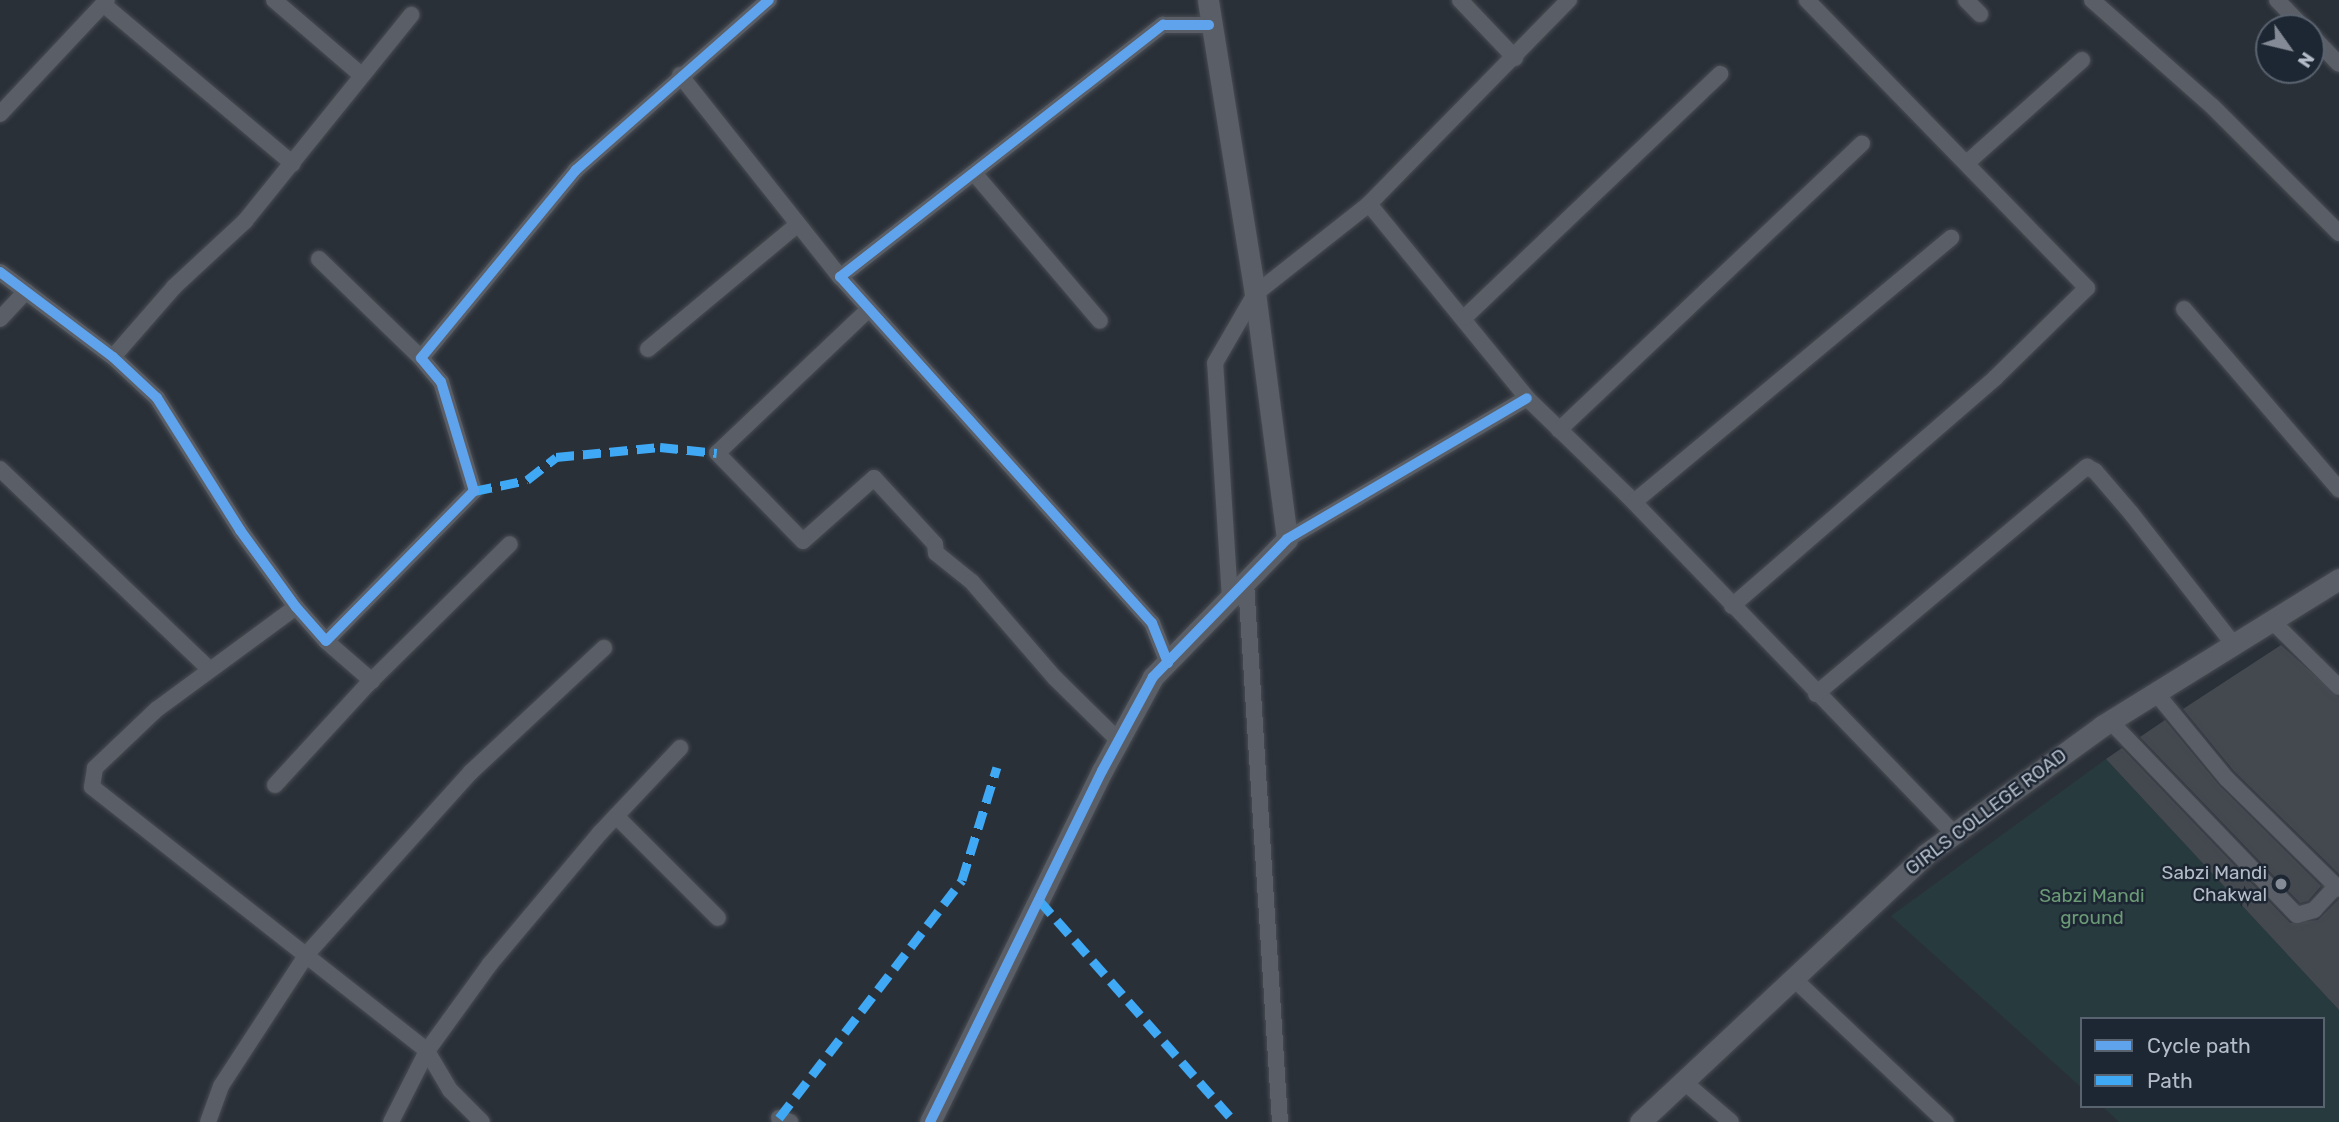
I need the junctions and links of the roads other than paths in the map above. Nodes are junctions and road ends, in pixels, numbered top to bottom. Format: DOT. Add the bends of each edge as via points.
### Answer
graph roads {
  1 [pos="274,0"];
  2 [pos="769,0"];
  3 [pos="1208,0"];
  4 [pos="1460,0"];
  5 [pos="1569,0"];
  6 [pos="1807,0"];
  7 [pos="1966,0"];
  8 [pos="2092,0"];
  9 [pos="2277,0"];
  10 [pos="105,2"];
  11 [pos="1980,14"];
  12 [pos="2290,14"];
  13 [pos="411,15"];
  14 [pos="1209,25"];
  15 [pos="1515,58"];
  16 [pos="2082,60"];
  17 [pos="360,74"];
  18 [pos="1720,74"];
  19 [pos="680,75"];
  20 [pos="0,114"];
  21 [pos="1862,143"];
  22 [pos="1968,162"];
  23 [pos="293,164"];
  24 [pos="974,173"];
  25 [pos="1369,204"];
  26 [pos="797,224"];
  27 [pos="2339,233"];
  28 [pos="1951,238"];
  29 [pos="319,259"];
  30 [pos="0,272"];
  31 [pos="840,277"];
  32 [pos="26,291"];
  33 [pos="1255,294"];
  34 [pos="869,309"];
  35 [pos="2184,309"];
  36 [pos="1464,318"];
  37 [pos="0,319"];
  38 [pos="1100,321"];
  39 [pos="649,349"];
  40 [pos="113,357"];
  41 [pos="422,358"];
  42 [pos="1527,398"];
  43 [pos="1559,430"];
  44 [pos="0,469"];
  45 [pos="2339,489"];
  46 [pos="1634,502"];
  47 [pos="1287,540"];
  48 [pos="510,544"];
  49 [pos="2339,579"];
  50 [pos="1247,582"];
  51 [pos="1230,599"];
  52 [pos="1732,606"];
  53 [pos="296,607"];
  54 [pos="2272,621"];
  55 [pos="326,640"];
  56 [pos="2234,645"];
  57 [pos="604,648"];
  58 [pos="1168,663"];
  59 [pos="209,669"];
  60 [pos="372,681"];
  61 [pos="2339,687"];
  62 [pos="2156,693"];
  63 [pos="1816,694"];
  64 [pos="2110,721"];
  65 [pos="1119,741"];
  66 [pos="680,748"];
  67 [pos="275,785"];
  68 [pos="616,816"];
  69 [pos="1954,834"];
  70 [pos="2338,888"];
  71 [pos="718,918"];
  72 [pos="307,954"];
  73 [pos="1793,978"];
  74 [pos="427,1051"];
  75 [pos="1683,1081"];
  76 [pos="1642,1121"];
  77 [pos="208,1122"];
  78 [pos="391,1122"];
  79 [pos="482,1122"];
  80 [pos="930,1122"];
  81 [pos="1280,1122"];
  82 [pos="1731,1122"];
  83 [pos="1946,1122"];
  1 -- 17 [label="street"];
  2 -- 19 [label="street"];
  3 -- 14 [label="street"];
  4 -- 15 [label="street"];
  5 -- 15 [label="street"];
  6 -- 22 [label="street"];
  7 -- 11 [label="street"];
  8 -- 27 [label="street" via="2212,106"];
  9 -- 12 [label="street"];
  10 -- 20 [label="street"];
  10 -- 23 [label="street"];
  13 -- 17 [label="street"];
  14 -- 24 [label="street" via="1163,25"];
  14 -- 33 [label="street"];
  15 -- 25 [label="street"];
  16 -- 22 [label="street"];
  17 -- 23 [label="street"];
  18 -- 36 [label="street"];
  19 -- 26 [label="street"];
  19 -- 41 [label="street" via="576,170"];
  21 -- 43 [label="street"];
  22 -- 52 [label="street" via="2087,288 1996,377"];
  23 -- 40 [label="street"];
  24 -- 31 [label="street"];
  24 -- 38 [label="street"];
  25 -- 33 [label="street"];
  25 -- 36 [label="street"];
  26 -- 31 [label="street"];
  26 -- 39 [label="street"];
  28 -- 46 [label="street"];
  29 -- 41 [label="street"];
  30 -- 32 [label="street"];
  31 -- 34 [label="street"];
  32 -- 37 [label="street"];
  32 -- 40 [label="street"];
  33 -- 47 [label="street"];
  33 -- 51 [label="street" via="1214,363"];
  34 -- 58 [label="street" via="1152,623"];
  34 -- 65 [label="street" via="717,453 803,541 874,478 935,544 936,553 972,582 1055,678"];
  35 -- 45 [label="street"];
  36 -- 42 [label="street"];
  40 -- 53 [label="street" via="157,398 189,454"];
  41 -- 55 [label="street" via="441,383 474,491"];
  42 -- 43 [label="street"];
  42 -- 47 [label="street"];
  43 -- 46 [label="street"];
  44 -- 59 [label="street"];
  46 -- 52 [label="street"];
  47 -- 50 [label="street"];
  48 -- 60 [label="street"];
  49 -- 54 [label="street, GIRLS COLLEGE ROAD"];
  50 -- 51 [label="street"];
  50 -- 81 [label="street"];
  51 -- 58 [label="street"];
  52 -- 63 [label="street"];
  53 -- 55 [label="street"];
  53 -- 59 [label="street"];
  54 -- 56 [label="street, GIRLS COLLEGE ROAD"];
  54 -- 61 [label="street"];
  55 -- 60 [label="street"];
  56 -- 62 [label="street, GIRLS COLLEGE ROAD"];
  56 -- 63 [label="street" via="2131,513 2087,467"];
  57 -- 72 [label="street" via="471,772"];
  58 -- 65 [label="street" via="1153,677"];
  59 -- 72 [label="street" via="157,709 95,768 92,787"];
  60 -- 67 [label="street"];
  62 -- 64 [label="street, GIRLS COLLEGE ROAD"];
  62 -- 70 [label="street" via="2226,778"];
  63 -- 69 [label="street"];
  64 -- 69 [label="street, GIRLS COLLEGE ROAD"];
  64 -- 70 [label="street" via="2297,915 2314,910"];
  65 -- 80 [label="street"];
  66 -- 68 [label="street"];
  68 -- 71 [label="street"];
  68 -- 74 [label="street" via="537,905"];
  69 -- 73 [label="street, GIRLS COLLEGE ROAD"];
  72 -- 74 [label="street"];
  72 -- 77 [label="street" via="221,1086"];
  73 -- 75 [label="street, GIRLS COLLEGE ROAD"];
  73 -- 83 [label="street"];
  74 -- 78 [label="street"];
  74 -- 79 [label="street" via="450,1090"];
  75 -- 76 [label="street, GIRLS COLLEGE ROAD"];
  75 -- 82 [label="street"];
}
